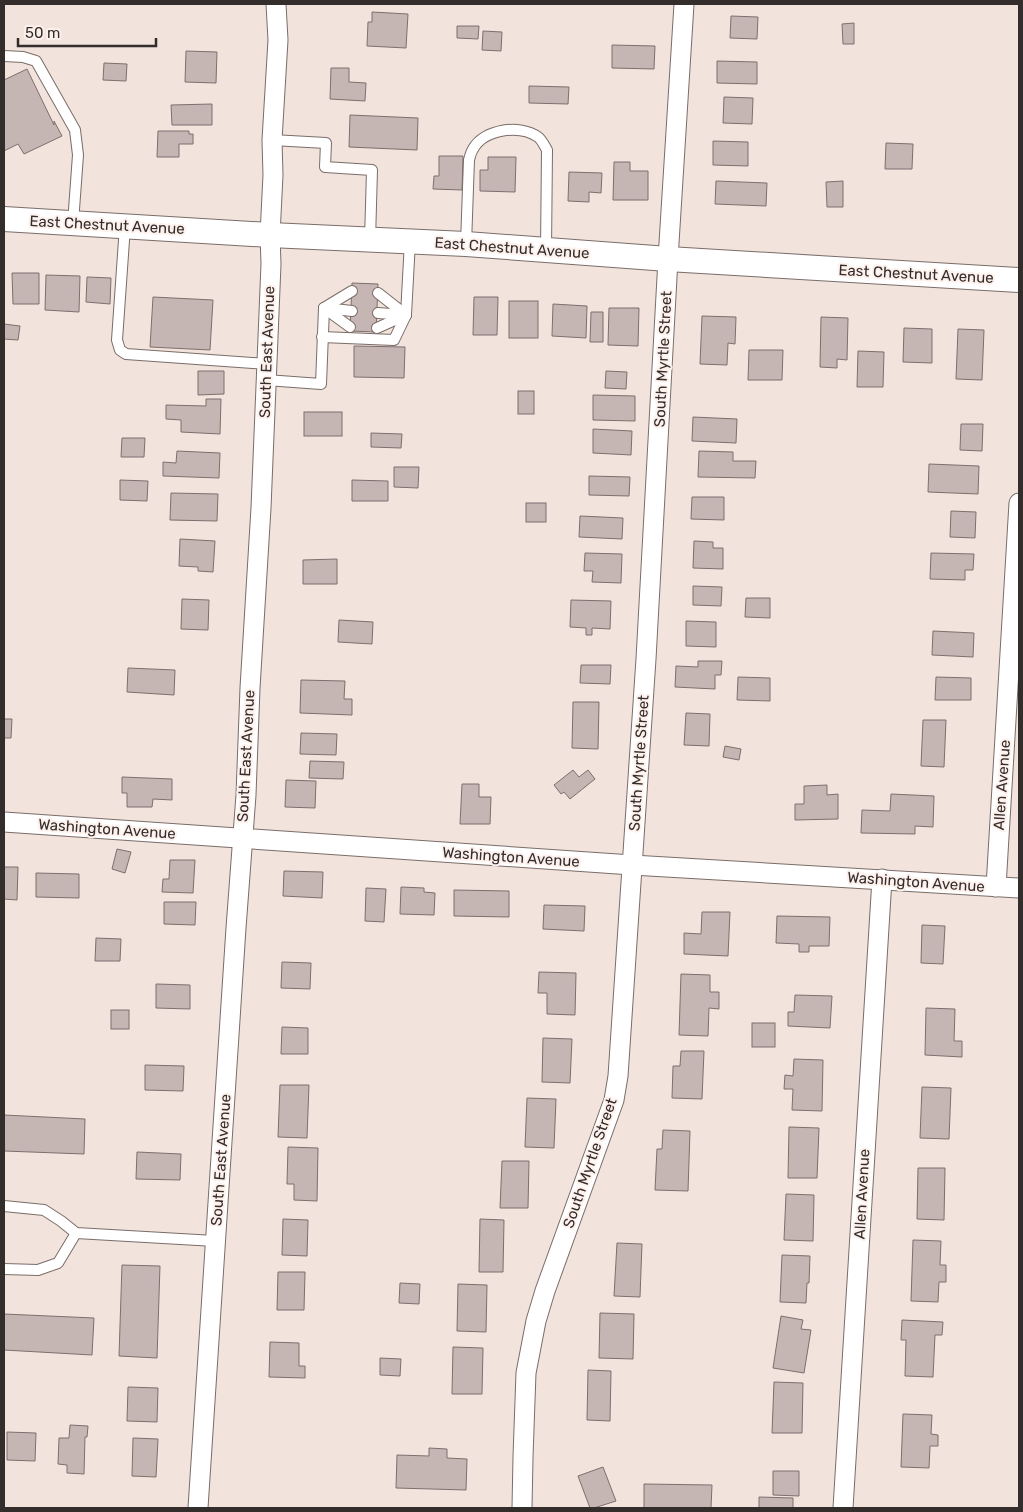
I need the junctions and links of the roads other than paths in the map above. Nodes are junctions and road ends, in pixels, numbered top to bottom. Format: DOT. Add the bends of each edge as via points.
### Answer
graph roads {
  1 [pos="276,4"];
  2 [pos="684,4"];
  3 [pos="4,56"];
  4 [pos="272,140"];
  5 [pos="4,219"];
  6 [pos="73,223"];
  7 [pos="125,226"];
  8 [pos="270,235"];
  9 [pos="370,240"];
  10 [pos="410,242"];
  11 [pos="466,244"];
  12 [pos="546,249"];
  13 [pos="668,259"];
  14 [pos="1019,280"];
  15 [pos="352,291"];
  16 [pos="378,293"];
  17 [pos="324,308"];
  18 [pos="352,311"];
  19 [pos="378,313"];
  20 [pos="406,315"];
  21 [pos="350,327"];
  22 [pos="377,328"];
  23 [pos="322,337"];
  24 [pos="266,372"];
  25 [pos="1019,503"];
  26 [pos="1014,681"];
  27 [pos="4,822"];
  28 [pos="242,838"];
  29 [pos="632,865"];
  30 [pos="882,879"];
  31 [pos="996,887"];
  32 [pos="1019,888"];
  33 [pos="4,1206"];
  34 [pos="76,1233"];
  35 [pos="215,1241"];
  36 [pos="4,1269"];
  37 [pos="198,1508"];
  38 [pos="522,1508"];
  39 [pos="843,1508"];
  1 -- 4 [label="street, South East Avenue" via="278,40"];
  2 -- 13 [label="street, South Myrtle Street"];
  3 -- 6 [label="lane" via="36,61 75,130 78,154"];
  4 -- 8 [label="street, South East Avenue"];
  4 -- 9 [label="lane" via="326,143 325,167 372,170"];
  5 -- 6 [label="street, East Chestnut Avenue"];
  6 -- 7 [label="street, East Chestnut Avenue"];
  7 -- 8 [label="street, East Chestnut Avenue"];
  7 -- 24 [label="lane" via="117,340 120,350 126,354 202,359"];
  8 -- 9 [label="street, East Chestnut Avenue"];
  8 -- 24 [label="street, South East Avenue"];
  9 -- 10 [label="street, East Chestnut Avenue"];
  10 -- 11 [label="street, East Chestnut Avenue"];
  10 -- 20 [label="lane"];
  11 -- 12 [label="street, East Chestnut Avenue"];
  11 -- 12 [label="lane" via="472,149 486,136 500,131 521,130 539,138 547,150"];
  12 -- 13 [label="street, East Chestnut Avenue"];
  13 -- 14 [label="street, East Chestnut Avenue"];
  13 -- 29 [label="street, South Myrtle Street"];
  15 -- 17 [label="lane"];
  16 -- 20 [label="lane"];
  17 -- 18 [label="lane"];
  17 -- 21 [label="lane"];
  17 -- 23 [label="lane"];
  19 -- 20 [label="lane"];
  20 -- 22 [label="lane"];
  20 -- 23 [label="lane" via="394,340"];
  23 -- 24 [label="lane" via="321,384"];
  24 -- 28 [label="street, South East Avenue"];
  25 -- 26 [label="street, Allen Avenue"];
  26 -- 31 [label="street, Allen Avenue"];
  27 -- 28 [label="street, Washington Avenue"];
  28 -- 29 [label="street, Washington Avenue"];
  28 -- 35 [label="street, South East Avenue"];
  29 -- 30 [label="street, Washington Avenue"];
  29 -- 38 [label="street, South Myrtle Street" via="614,1100 536,1320 526,1373"];
  30 -- 31 [label="street, Washington Avenue"];
  30 -- 39 [label="street, Allen Avenue"];
  31 -- 32 [label="street, Washington Avenue"];
  33 -- 34 [label="lane" via="44,1210"];
  34 -- 35 [label="lane"];
  34 -- 36 [label="lane" via="58,1263 38,1270"];
  35 -- 37 [label="street, South East Avenue"];
}
